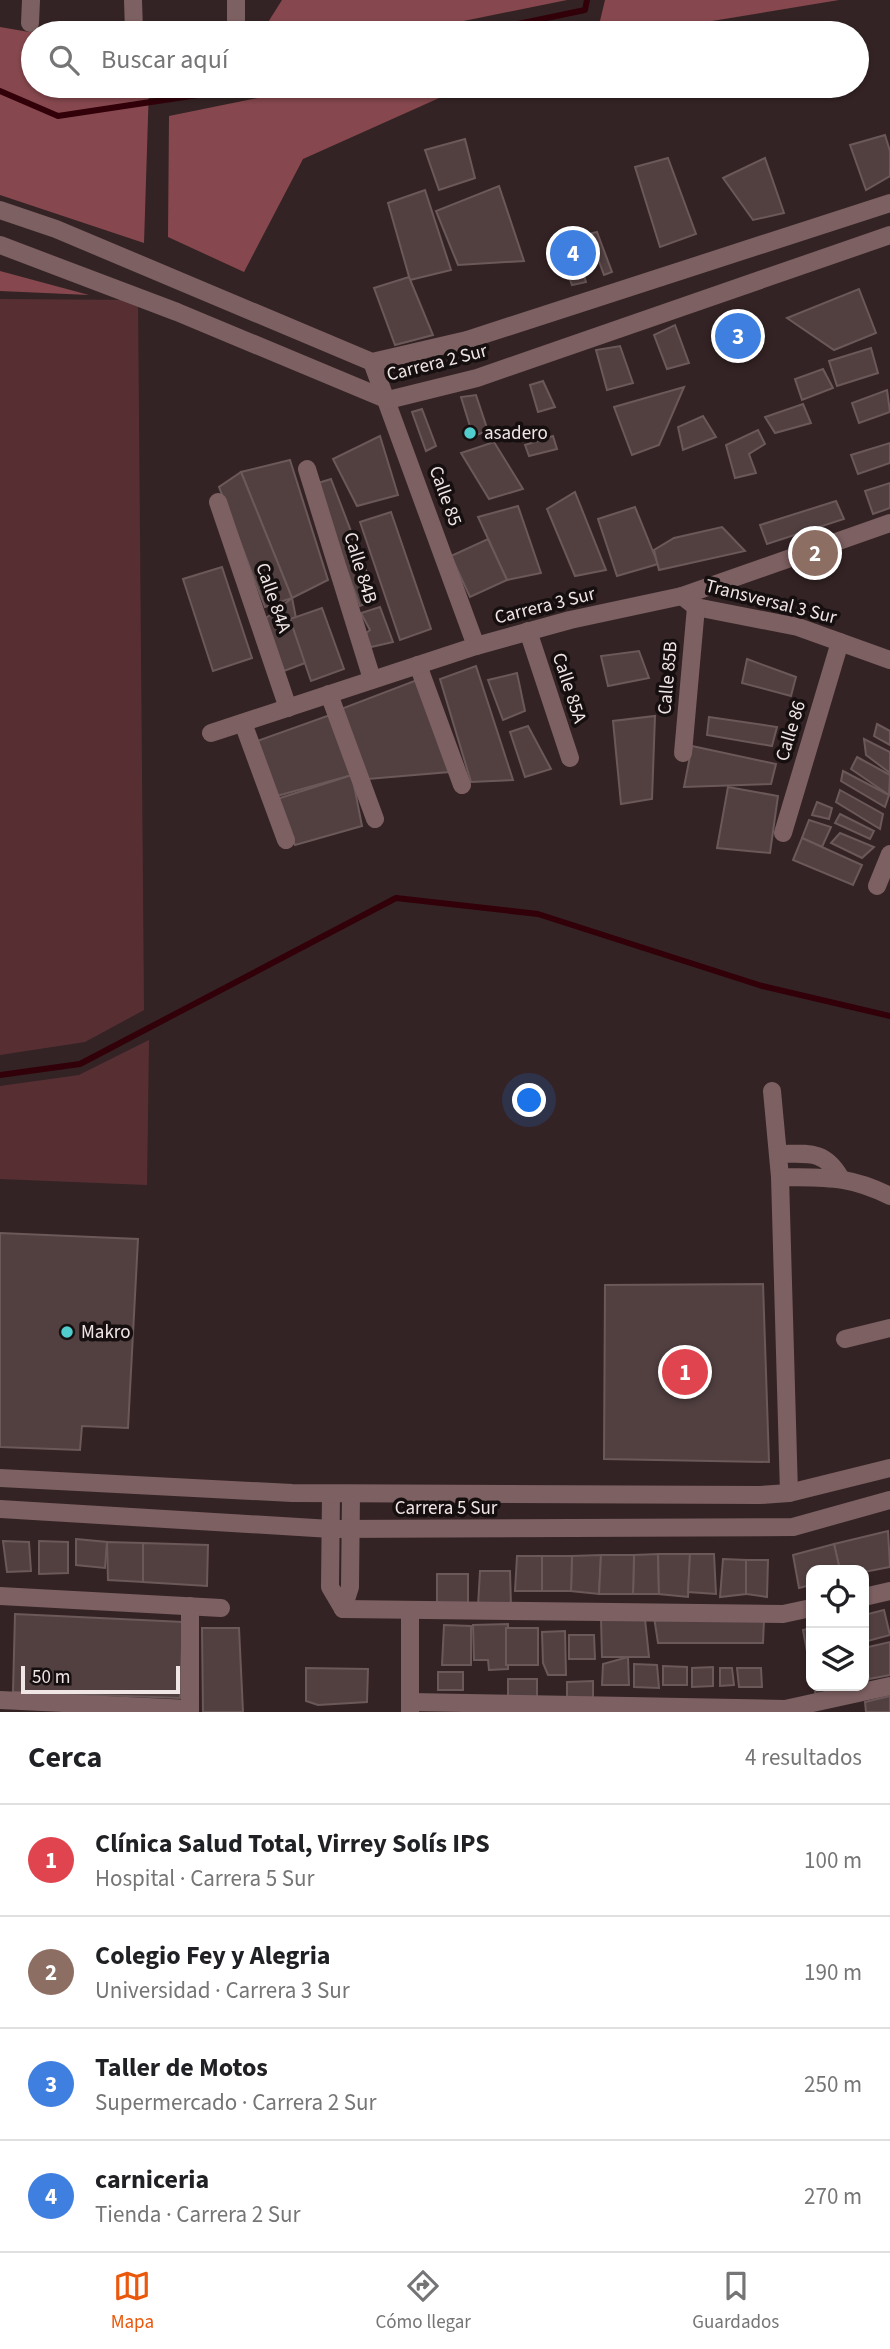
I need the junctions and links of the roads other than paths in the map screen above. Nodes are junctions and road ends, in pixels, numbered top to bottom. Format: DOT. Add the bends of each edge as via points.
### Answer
graph roads {
  1 [pos="31,0"];
  2 [pos="133,0"];
  3 [pos="236,0"];
  4 [pos="30,21"];
  5 [pos="134,21"];
  6 [pos="236,21"];
  7 [pos="890,203"];
  8 [pos="0,210"];
  9 [pos="890,235"];
  10 [pos="0,245"];
  11 [pos="372,362"];
  12 [pos="388,400"];
  13 [pos="307,469"];
  14 [pos="218,502"];
  15 [pos="890,523"];
  16 [pos="689,602"];
  17 [pos="528,631"];
  18 [pos="840,642"];
  19 [pos="476,646"];
  20 [pos="890,660"];
  21 [pos="418,665"];
  22 [pos="372,678"];
  23 [pos="329,694"];
  24 [pos="288,708"];
  25 [pos="243,723"];
  26 [pos="211,733"];
  27 [pos="683,753"];
  28 [pos="570,758"];
  29 [pos="462,785"];
  30 [pos="375,819"];
  31 [pos="783,833"];
  32 [pos="286,840"];
  33 [pos="890,854"];
  34 [pos="877,886"];
  35 [pos="772,1091"];
  36 [pos="778,1154"];
  37 [pos="780,1177"];
  38 [pos="841,1177"];
  39 [pos="890,1196"];
  40 [pos="890,1328"];
  41 [pos="845,1339"];
  42 [pos="890,1468"];
  43 [pos="0,1478"];
  44 [pos="789,1493"];
  45 [pos="331,1494"];
  46 [pos="351,1494"];
  47 [pos="890,1500"];
  48 [pos="0,1509"];
  49 [pos="331,1529"];
  50 [pos="351,1529"];
  51 [pos="890,1591"];
  52 [pos="0,1596"];
  53 [pos="869,1596"];
  54 [pos="190,1606"];
  55 [pos="220,1608"];
  56 [pos="343,1609"];
  57 [pos="806,1609"];
  58 [pos="411,1610"];
  59 [pos="890,1686"];
  60 [pos="0,1700"];
  61 [pos="410,1707"];
  62 [pos="190,1710"];
  1 -- 4 [label="street"];
  2 -- 5 [label="street"];
  3 -- 6 [label="street"];
  7 -- 11 [label="street, Carrera 2 Sur" via="467,340"];
  8 -- 11 [label="street, Carrera 2 Sur" via="69,234"];
  9 -- 12 [label="street, Carrera 2 Sur" via="477,378"];
  10 -- 12 [label="street, Carrera 2 Sur"];
  11 -- 12 [label="street, Calle 85"];
  12 -- 19 [label="street, Calle 85"];
  13 -- 22 [label="street, Calle 84B"];
  14 -- 24 [label="street, Calle 84A"];
  15 -- 16 [label="street, Carrera 3 Sur"];
  16 -- 17 [label="street, Carrera 3 Sur"];
  16 -- 18 [label="street, Transversal 3 Sur" via="798,627"];
  16 -- 27 [label="street, Calle 85B"];
  17 -- 19 [label="street, Carrera 3 Sur"];
  17 -- 28 [label="street, Calle 85A"];
  18 -- 20 [label="street, Transversal 3 Sur"];
  18 -- 31 [label="street, Calle 86"];
  19 -- 21 [label="street, Carrera 3 Sur"];
  21 -- 22 [label="street, Carrera 3 Sur"];
  21 -- 29 [label="street"];
  22 -- 23 [label="street, Carrera 3 Sur"];
  23 -- 24 [label="street, Carrera 3 Sur"];
  23 -- 30 [label="street"];
  24 -- 25 [label="street, Carrera 3 Sur"];
  25 -- 26 [label="street, Carrera 3 Sur"];
  25 -- 32 [label="street"];
  33 -- 34 [label="street"];
  35 -- 36 [label="street"];
  36 -- 37 [label="street"];
  36 -- 38 [label="street" via="824,1157"];
  37 -- 38 [label="street"];
  37 -- 44 [label="street"];
  38 -- 39 [label="street"];
  40 -- 41 [label="street"];
  42 -- 44 [label="street, Carrera 5 Sur"];
  43 -- 45 [label="street, Carrera 5 Sur"];
  44 -- 46 [label="street, Carrera 5 Sur"];
  45 -- 46 [label="street, Carrera 5 Sur"];
  45 -- 49 [label="street"];
  46 -- 50 [label="street"];
  47 -- 50 [label="street, Carrera 5 Sur" via="793,1527"];
  48 -- 49 [label="street, Carrera 5 Sur"];
  49 -- 50 [label="street, Carrera 5 Sur"];
  49 -- 56 [label="street" via="330,1587"];
  50 -- 56 [label="street" via="351,1587"];
  51 -- 53 [label="street"];
  52 -- 54 [label="street"];
  54 -- 55 [label="street"];
  54 -- 62 [label="street"];
  56 -- 58 [label="street"];
  57 -- 58 [label="street" via="783,1614"];
  58 -- 61 [label="street"];
  59 -- 61 [label="street" via="785,1709"];
  60 -- 62 [label="street"];
}
